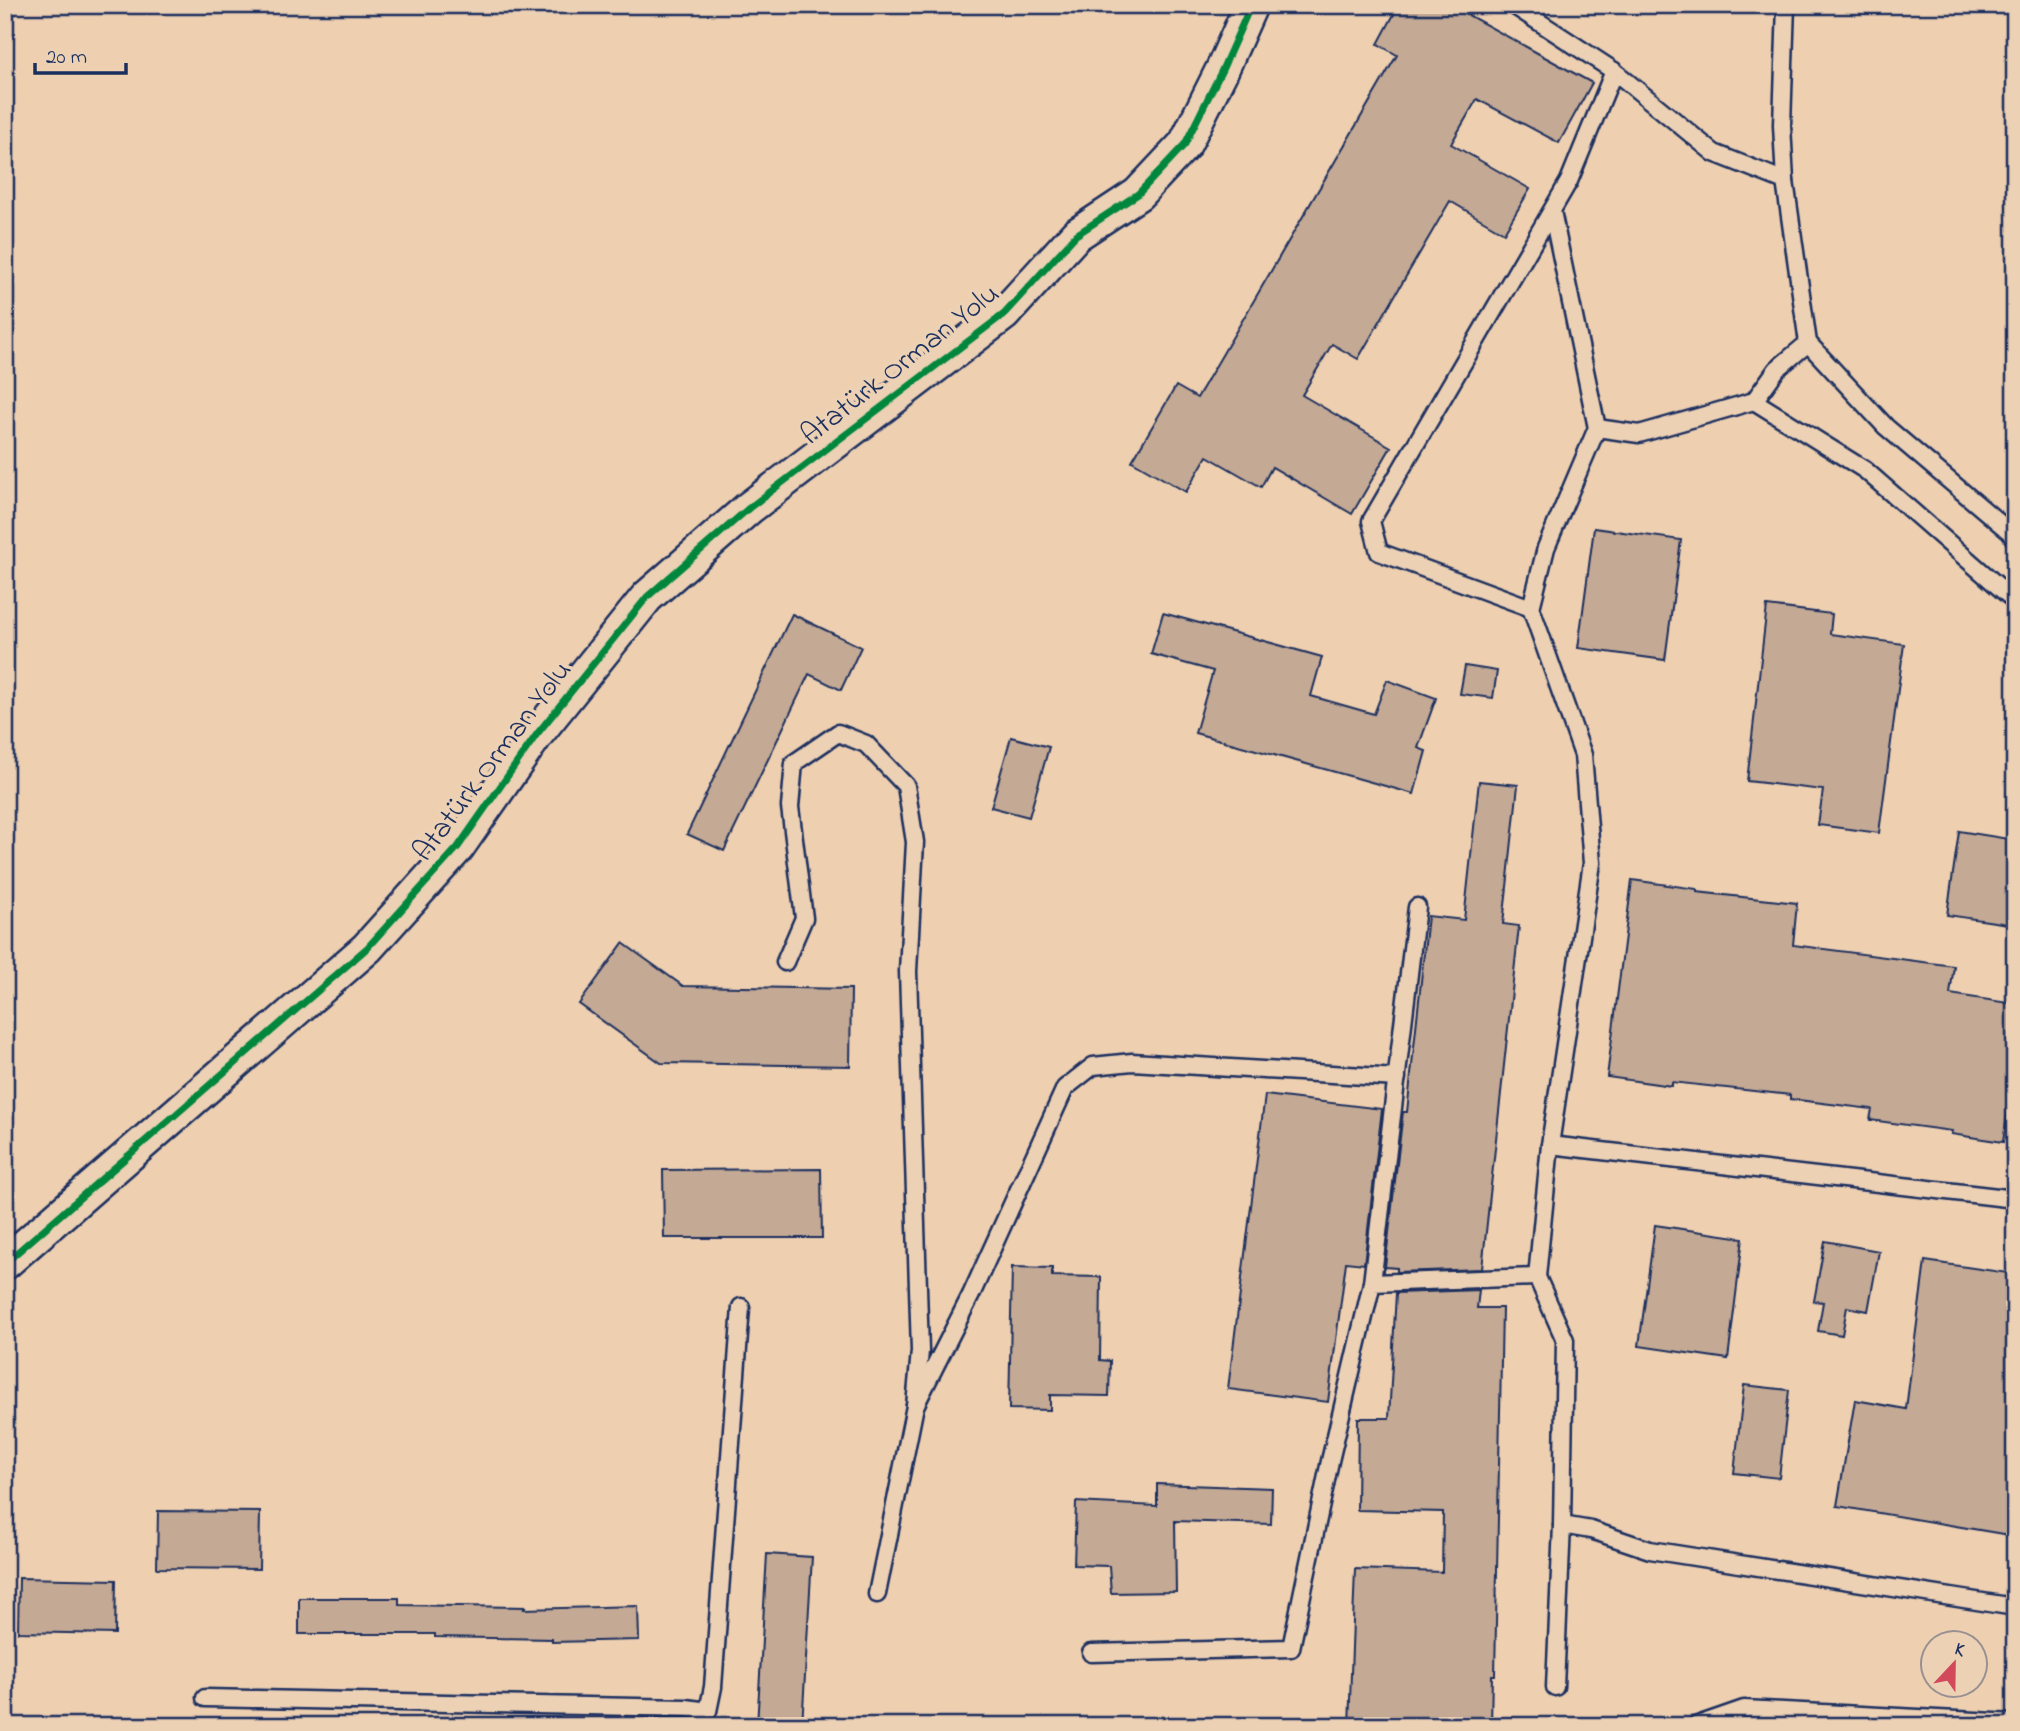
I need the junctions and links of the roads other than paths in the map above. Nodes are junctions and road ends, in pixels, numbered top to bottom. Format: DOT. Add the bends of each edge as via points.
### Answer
graph roads {
  1 [pos="1251,5"];
  2 [pos="1513,5"];
  3 [pos="1786,5"];
  4 [pos="1614,71"];
  5 [pos="1785,181"];
  6 [pos="1552,211"];
  7 [pos="1808,343"];
  8 [pos="1754,401"];
  9 [pos="1597,428"];
  10 [pos="2015,540"];
  11 [pos="2015,601"];
  12 [pos="1531,608"];
  13 [pos="1417,907"];
  14 [pos="785,962"];
  15 [pos="1397,1078"];
  16 [pos="1549,1145"];
  17 [pos="2015,1199"];
  18 [pos="5,1263"];
  19 [pos="1537,1277"];
  20 [pos="1372,1283"];
  21 [pos="741,1307"];
  22 [pos="915,1406"];
  23 [pos="1562,1525"];
  24 [pos="877,1594"];
  25 [pos="2015,1607"];
  26 [pos="1091,1653"];
  27 [pos="1555,1687"];
  28 [pos="205,1698"];
  29 [pos="708,1718"];
  30 [pos="2015,1723"];
  31 [pos="1695,1726"];
  1 -- 18 [label="street, Atatürk Orman Yolu" via="1185,144 1138,194 1076,235 1004,314 748,508 647,597 537,734 458,847 367,948"];
  2 -- 4 [label="lane"];
  3 -- 5 [label="lane"];
  4 -- 5 [label="lane" via="1714,153"];
  4 -- 6 [label="lane"];
  5 -- 7 [label="lane"];
  6 -- 9 [label="lane"];
  6 -- 12 [label="lane" via="1371,521 1379,552"];
  7 -- 8 [label="lane" via="1777,369"];
  7 -- 10 [label="lane" via="1886,427"];
  8 -- 9 [label="lane" via="1639,434"];
  8 -- 11 [label="lane" via="1865,470"];
  9 -- 12 [label="lane" via="1546,548"];
  12 -- 16 [label="lane" via="1583,755 1592,863"];
  13 -- 15 [label="lane"];
  14 -- 22 [label="lane" via="804,918 790,807 794,763 838,733 866,744 906,786 915,842 908,971 920,1351"];
  15 -- 20 [label="lane"];
  15 -- 22 [label="lane" via="1132,1062 1093,1066 1065,1088"];
  16 -- 17 [label="lane"];
  16 -- 19 [label="lane"];
  19 -- 20 [label="lane"];
  19 -- 23 [label="lane" via="1564,1340"];
  20 -- 26 [label="lane" via="1291,1648"];
  21 -- 29 [label="lane"];
  22 -- 24 [label="lane"];
  23 -- 25 [label="lane" via="1650,1550"];
  23 -- 27 [label="lane"];
  28 -- 29 [label="lane" via="686,1708"];
  30 -- 31 [label="lane" via="1744,1709"];
}
